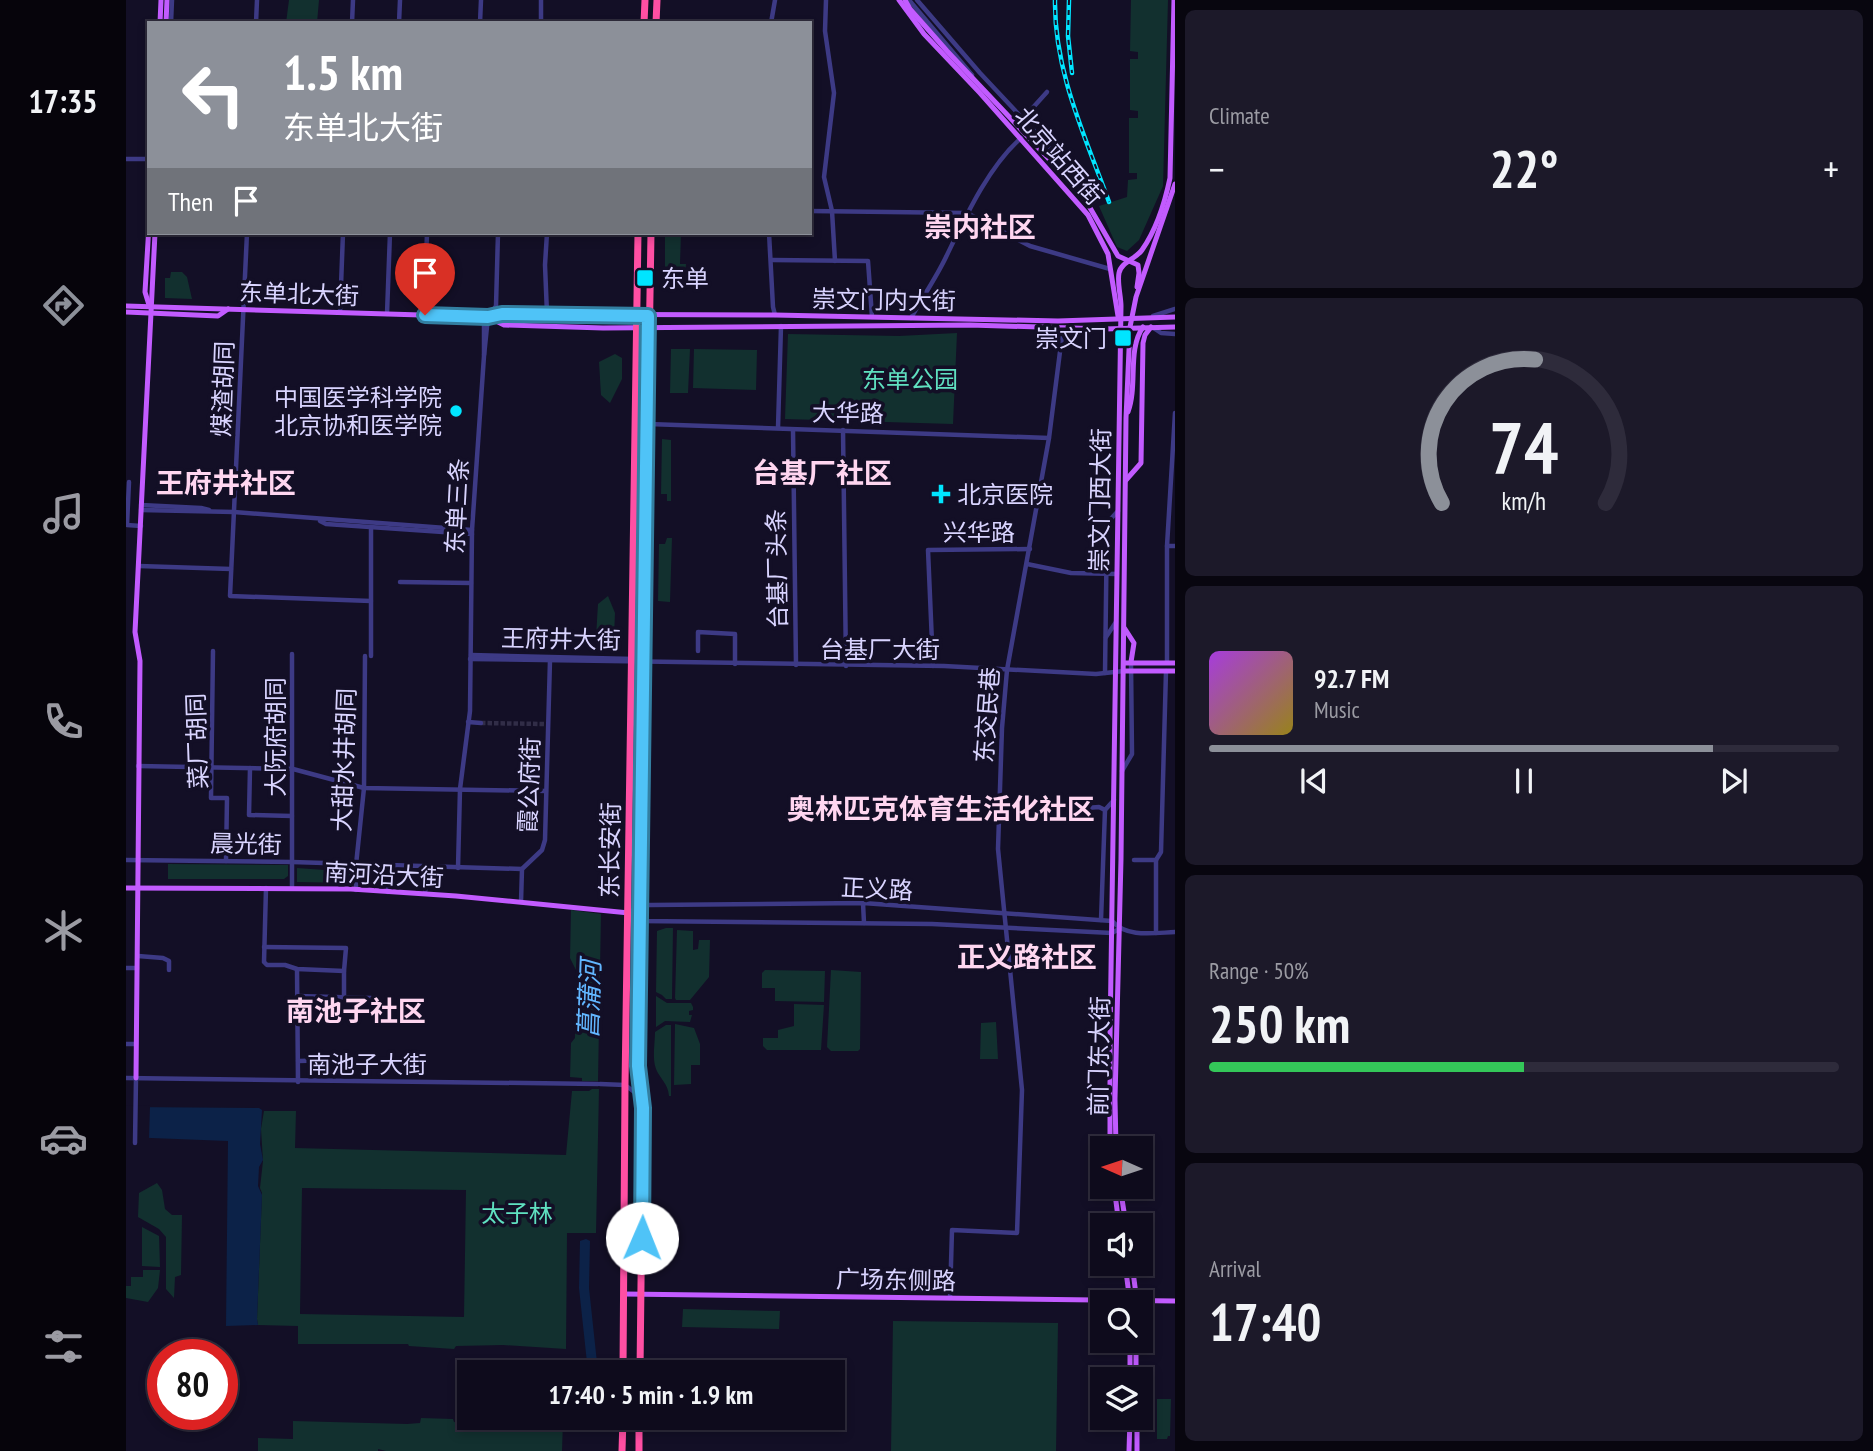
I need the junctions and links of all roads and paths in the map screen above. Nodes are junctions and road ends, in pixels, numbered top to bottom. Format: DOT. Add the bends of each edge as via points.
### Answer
graph roads {
  1 [pos="161,0"];
  2 [pos="169,0"];
  3 [pos="257,0"];
  4 [pos="353,0"];
  5 [pos="400,0"];
  6 [pos="481,0"];
  7 [pos="541,0"];
  8 [pos="645,0"];
  9 [pos="657,0"];
  10 [pos="775,0"];
  11 [pos="826,0"];
  12 [pos="899,0"];
  13 [pos="907,0"];
  14 [pos="917,0"];
  15 [pos="1174,0"];
  16 [pos="160,21"];
  17 [pos="168,21"];
  18 [pos="256,21"];
  19 [pos="352,21"];
  20 [pos="399,21"];
  21 [pos="480,21"];
  22 [pos="541,21"];
  23 [pos="644,21"];
  24 [pos="656,21"];
  25 [pos="771,21"];
  26 [pos="1047,92"];
  27 [pos="1025,122"];
  28 [pos="1022,130"];
  29 [pos="1021,138"];
  30 [pos="126,159"];
  31 [pos="147,159"];
  32 [pos="1175,184"];
  33 [pos="1082,194"];
  34 [pos="812,211"];
  35 [pos="832,211"];
  36 [pos="967,213"];
  37 [pos="148,235"];
  38 [pos="155,235"];
  39 [pos="247,235"];
  40 [pos="344,235"];
  41 [pos="390,235"];
  42 [pos="427,235"];
  43 [pos="498,235"];
  44 [pos="547,235"];
  45 [pos="638,235"];
  46 [pos="651,235"];
  47 [pos="769,235"];
  48 [pos="772,260"];
  49 [pos="835,261"];
  50 [pos="1130,261"];
  51 [pos="1111,269"];
  52 [pos="1136,297"];
  53 [pos="126,306"];
  54 [pos="244,309"];
  55 [pos="1175,309"];
  56 [pos="150,310"];
  57 [pos="126,312"];
  58 [pos="340,312"];
  59 [pos="387,314"];
  60 [pos="425,315"];
  61 [pos="547,315"];
  62 [pos="637,315"];
  63 [pos="775,315"];
  64 [pos="648,316"];
  65 [pos="1153,316"];
  66 [pos="486,317"];
  67 [pos="872,317"];
  68 [pos="1131,317"];
  69 [pos="1175,317"];
  70 [pos="911,318"];
  71 [pos="1119,319"];
  72 [pos="780,326"];
  73 [pos="1152,326"];
  74 [pos="1130,327"];
  75 [pos="1143,327"];
  76 [pos="1175,327"];
  77 [pos="636,328"];
  78 [pos="648,328"];
  79 [pos="1063,328"];
  80 [pos="1119,328"];
  81 [pos="1175,334"];
  82 [pos="1175,413"];
  83 [pos="1126,418"];
  84 [pos="647,424"];
  85 [pos="778,428"];
  86 [pos="793,430"];
  87 [pos="843,430"];
  88 [pos="1049,438"];
  89 [pos="1126,480"];
  90 [pos="127,482"];
  91 [pos="142,483"];
  92 [pos="141,508"];
  93 [pos="1118,511"];
  94 [pos="234,512"];
  95 [pos="371,525"];
  96 [pos="141,526"];
  97 [pos="472,532"];
  98 [pos="1167,546"];
  99 [pos="1175,546"];
  100 [pos="1030,549"];
  101 [pos="1027,564"];
  102 [pos="139,566"];
  103 [pos="231,569"];
  104 [pos="1106,574"];
  105 [pos="1117,574"];
  106 [pos="400,582"];
  107 [pos="471,583"];
  108 [pos="371,601"];
  109 [pos="1116,622"];
  110 [pos="1124,628"];
  111 [pos="1105,638"];
  112 [pos="213,651"];
  113 [pos="698,652"];
  114 [pos="292,654"];
  115 [pos="470,657"];
  116 [pos="632,659"];
  117 [pos="550,660"];
  118 [pos="1131,662"];
  119 [pos="644,663"];
  120 [pos="1124,663"];
  121 [pos="1171,663"];
  122 [pos="735,664"];
  123 [pos="796,665"];
  124 [pos="846,666"];
  125 [pos="933,666"];
  126 [pos="1007,670"];
  127 [pos="1132,670"];
  128 [pos="1124,671"];
  129 [pos="1166,671"];
  130 [pos="1175,671"];
  131 [pos="1116,672"];
  132 [pos="1105,673"];
  133 [pos="468,722"];
  134 [pos="481,723"];
  135 [pos="137,766"];
  136 [pos="212,768"];
  137 [pos="250,768"];
  138 [pos="293,769"];
  139 [pos="1121,771"];
  140 [pos="364,788"];
  141 [pos="460,789"];
  142 [pos="547,791"];
  143 [pos="1114,800"];
  144 [pos="1086,808"];
  145 [pos="1105,810"];
  146 [pos="292,816"];
  147 [pos="126,860"];
  148 [pos="1134,860"];
  149 [pos="1156,860"];
  150 [pos="138,861"];
  151 [pos="226,861"];
  152 [pos="292,862"];
  153 [pos="356,865"];
  154 [pos="389,865"];
  155 [pos="427,866"];
  156 [pos="458,868"];
  157 [pos="522,869"];
  158 [pos="1113,873"];
  159 [pos="266,887"];
  160 [pos="126,888"];
  161 [pos="138,888"];
  162 [pos="292,888"];
  163 [pos="1103,888"];
  164 [pos="356,890"];
  165 [pos="388,892"];
  166 [pos="425,894"];
  167 [pos="521,902"];
  168 [pos="863,904"];
  169 [pos="639,905"];
  170 [pos="629,912"];
  171 [pos="1004,915"];
  172 [pos="1101,920"];
  173 [pos="640,921"];
  174 [pos="1112,921"];
  175 [pos="864,923"];
  176 [pos="1004,928"];
  177 [pos="1119,929"];
  178 [pos="1175,932"];
  179 [pos="1112,933"];
  180 [pos="1156,933"];
  181 [pos="264,947"];
  182 [pos="138,956"];
  183 [pos="126,968"];
  184 [pos="137,968"];
  185 [pos="297,969"];
  186 [pos="169,970"];
  187 [pos="344,971"];
  188 [pos="298,996"];
  189 [pos="344,998"];
  190 [pos="371,998"];
  191 [pos="126,1044"];
  192 [pos="136,1044"];
  193 [pos="335,1060"];
  194 [pos="298,1061"];
  195 [pos="126,1078"];
  196 [pos="136,1078"];
  197 [pos="298,1082"];
  198 [pos="625,1085"];
  199 [pos="641,1097"];
  200 [pos="1110,1136"];
  201 [pos="1116,1136"];
  202 [pos="135,1141"];
  203 [pos="624,1294"];
  204 [pos="641,1294"];
  205 [pos="950,1298"];
  206 [pos="1090,1300"];
  207 [pos="1153,1301"];
  208 [pos="1174,1302"];
  209 [pos="623,1360"];
  210 [pos="640,1360"];
  211 [pos="623,1430"];
  212 [pos="639,1430"];
  213 [pos="1129,1430"];
  214 [pos="1137,1430"];
  215 [pos="622,1451"];
  216 [pos="639,1451"];
  217 [pos="1129,1451"];
  218 [pos="1137,1451"];
  1 -- 16 [label="main road"];
  2 -- 17 [label="main road"];
  3 -- 18 [label="street"];
  4 -- 19 [label="street"];
  5 -- 20 [label="street"];
  6 -- 21 [label="street"];
  7 -- 22 [label="street"];
  8 -- 23 [label="highway"];
  9 -- 24 [label="highway"];
  10 -- 25 [label="street"];
  11 -- 35 [label="street" via="825,31 834,93 824,177"];
  12 -- 29 [label="main road, 北京站西街" via="918,27"];
  13 -- 28 [label="main road, 北京站西街" via="918,18"];
  14 -- 27 [label="street"];
  15 -- 50 [label="main road" via="1170,178 1147,242"];
  26 -- 27 [label="street"];
  27 -- 28 [label="street"];
  27 -- 33 [label="street" via="1069,168"];
  28 -- 33 [label="main road, 北京站西街"];
  29 -- 36 [label="street" via="1006,150"];
  29 -- 51 [label="main road, 北京站西街" via="1088,215"];
  30 -- 31 [label="street"];
  32 -- 52 [label="main road"];
  33 -- 50 [label="main road, 北京站西街" via="1118,256"];
  34 -- 35 [label="street"];
  35 -- 36 [label="street"];
  35 -- 49 [label="street"];
  36 -- 51 [label="street" via="1031,246"];
  36 -- 70 [label="street"];
  37 -- 56 [label="main road" via="145,292"];
  38 -- 56 [label="main road"];
  39 -- 54 [label="street, 煤渣胡同"];
  40 -- 58 [label="street"];
  41 -- 59 [label="street"];
  42 -- 60 [label="street"];
  43 -- 66 [label="street, 东单三条" via="496,306"];
  44 -- 61 [label="street"];
  45 -- 62 [label="highway, 东长安街"];
  46 -- 64 [label="highway, 东长安街"];
  47 -- 48 [label="street"];
  48 -- 49 [label="street"];
  48 -- 63 [label="street"];
  49 -- 67 [label="street" via="868,261"];
  50 -- 52 [label="main road" via="1139,268"];
  50 -- 71 [label="main road" via="1119,273"];
  51 -- 71 [label="main road, 北京站西街"];
  52 -- 68 [label="main road, 崇文门西大街"];
  53 -- 56 [label="main road"];
  54 -- 56 [label="main road, 东单北大街"];
  54 -- 58 [label="main road, 东单北大街"];
  54 -- 94 [label="street, 煤渣胡同"];
  55 -- 65 [label="street"];
  56 -- 57 [label="main road"];
  56 -- 91 [label="main road"];
  58 -- 59 [label="main road, 东单北大街"];
  59 -- 60 [label="main road, 东单北大街"];
  60 -- 66 [label="main road, 东单北大街"];
  61 -- 62 [label="main road, 东单北大街"];
  61 -- 66 [label="main road, 东单北大街"];
  62 -- 64 [label="main road, 东单北大街"];
  62 -- 77 [label="highway, 东长安街"];
  63 -- 64 [label="main road, 崇文门内大街"];
  63 -- 67 [label="main road, 崇文门内大街"];
  64 -- 78 [label="highway, 东长安街"];
  65 -- 68 [label="main road, 崇文门内大街"];
  65 -- 69 [label="main road, 崇文门内大街"];
  66 -- 77 [label="main road, 东单北大街" via="504,325"];
  66 -- 97 [label="street, 东单三条"];
  67 -- 70 [label="main road, 崇文门内大街"];
  68 -- 71 [label="main road, 崇文门内大街"];
  68 -- 74 [label="main road, 崇文门西大街"];
  70 -- 71 [label="main road, 崇文门内大街"];
  71 -- 80 [label="main road, 崇文门西大街"];
  72 -- 78 [label="main road, 崇文门内大街"];
  72 -- 79 [label="main road, 崇文门内大街"];
  72 -- 85 [label="street"];
  73 -- 75 [label="main road, 崇文门内大街"];
  73 -- 76 [label="main road, 崇文门内大街"];
  73 -- 81 [label="street" via="1161,333"];
  73 -- 89 [label="main road" via="1143,344 1141,463"];
  74 -- 75 [label="main road, 崇文门内大街"];
  74 -- 80 [label="main road, 崇文门内大街"];
  74 -- 83 [label="main road, 崇文门西大街"];
  75 -- 83 [label="main road" via="1136,340 1133,398"];
  77 -- 78 [label="main road, 崇文门内大街"];
  77 -- 116 [label="highway, 东长安街"];
  78 -- 84 [label="highway, 东长安街"];
  79 -- 80 [label="main road, 崇文门内大街"];
  79 -- 88 [label="street, 东交民巷"];
  80 -- 93 [label="main road, 崇文门西大街"];
  82 -- 98 [label="street"];
  83 -- 89 [label="main road, 崇文门西大街"];
  84 -- 85 [label="street, 大华路"];
  84 -- 119 [label="highway, 东长安街"];
  85 -- 86 [label="street, 大华路"];
  86 -- 87 [label="street, 大华路"];
  86 -- 123 [label="street, 台基厂头条"];
  87 -- 88 [label="street, 大华路"];
  87 -- 124 [label="street"];
  88 -- 100 [label="street, 东交民巷"];
  89 -- 110 [label="main road, 崇文门西大街"];
  90 -- 91 [label="street"];
  90 -- 96 [label="street" via="127,526"];
  91 -- 92 [label="main road"];
  92 -- 94 [label="street"];
  92 -- 96 [label="main road"];
  93 -- 104 [label="street" via="1107,523"];
  93 -- 105 [label="main road, 崇文门西大街"];
  94 -- 95 [label="street"];
  94 -- 103 [label="street, 煤渣胡同"];
  95 -- 97 [label="street"];
  95 -- 108 [label="street, 大甜水井胡同"];
  96 -- 102 [label="main road"];
  97 -- 107 [label="street, 东单三条"];
  98 -- 99 [label="street"];
  98 -- 121 [label="street"];
  100 -- 101 [label="street, 东交民巷"];
  100 -- 125 [label="street, 兴华路" via="928,550"];
  101 -- 104 [label="street"];
  101 -- 126 [label="street, 东交民巷"];
  102 -- 103 [label="street"];
  102 -- 135 [label="main road"];
  103 -- 108 [label="street, 煤渣胡同" via="230,596"];
  104 -- 105 [label="street"];
  104 -- 111 [label="street"];
  105 -- 109 [label="main road, 崇文门西大街"];
  106 -- 107 [label="street"];
  107 -- 115 [label="street, 东单三条"];
  108 -- 140 [label="street, 大甜水井胡同"];
  109 -- 111 [label="street"];
  109 -- 131 [label="main road, 崇文门西大街"];
  110 -- 118 [label="main road" via="1134,643"];
  110 -- 120 [label="main road, 崇文门西大街"];
  111 -- 132 [label="street"];
  112 -- 136 [label="street, 菜厂胡同"];
  113 -- 122 [label="street" via="698,632 735,634"];
  114 -- 138 [label="street, 大阮府胡同"];
  115 -- 116 [label="street, 王府井大街"];
  115 -- 117 [label="street, 王府井大街"];
  115 -- 133 [label="street, 东单三条"];
  116 -- 117 [label="street, 王府井大街"];
  116 -- 119 [label="street, 王府井大街"];
  116 -- 170 [label="highway, 东长安街"];
  117 -- 142 [label="street, 霞公府街"];
  118 -- 120 [label="main road"];
  118 -- 121 [label="main road"];
  118 -- 127 [label="street"];
  119 -- 122 [label="street, 台基厂大街"];
  119 -- 169 [label="highway, 东长安街"];
  120 -- 128 [label="main road, 崇文门西大街"];
  120 -- 131 [label="street"];
  122 -- 123 [label="street, 台基厂大街"];
  123 -- 124 [label="street, 台基厂大街"];
  124 -- 125 [label="street, 台基厂大街"];
  125 -- 126 [label="street, 台基厂大街"];
  126 -- 132 [label="street, 台基厂大街"];
  126 -- 171 [label="street, 东交民巷" via="998,849"];
  127 -- 128 [label="main road"];
  127 -- 129 [label="main road"];
  127 -- 139 [label="street" via="1132,754"];
  128 -- 131 [label="street, 台基厂大街"];
  128 -- 139 [label="main road, 前门东大街"];
  129 -- 130 [label="main road"];
  129 -- 149 [label="street" via="1162,844"];
  131 -- 132 [label="street, 台基厂大街"];
  131 -- 143 [label="main road, 前门东大街"];
  133 -- 134 [label="street"];
  133 -- 141 [label="street, 东单三条"];
  135 -- 136 [label="street"];
  135 -- 150 [label="main road"];
  136 -- 137 [label="street"];
  136 -- 151 [label="street, 菜厂胡同" via="211,798 227,798"];
  137 -- 138 [label="street"];
  137 -- 146 [label="street" via="249,815"];
  138 -- 140 [label="street"];
  138 -- 146 [label="street, 大阮府胡同"];
  139 -- 177 [label="main road, 前门东大街"];
  140 -- 141 [label="street"];
  140 -- 153 [label="street, 大甜水井胡同"];
  141 -- 142 [label="street"];
  141 -- 156 [label="street, 东单三条"];
  142 -- 157 [label="street, 霞公府街" via="544,843"];
  143 -- 145 [label="street"];
  143 -- 158 [label="main road, 前门东大街"];
  144 -- 145 [label="street"];
  145 -- 163 [label="street"];
  146 -- 152 [label="street, 大阮府胡同"];
  147 -- 150 [label="street, 晨光街"];
  148 -- 149 [label="street"];
  149 -- 180 [label="street"];
  150 -- 151 [label="street, 晨光街"];
  150 -- 161 [label="main road"];
  151 -- 152 [label="street, 晨光街"];
  152 -- 153 [label="street, 晨光街"];
  152 -- 162 [label="street, 大阮府胡同"];
  153 -- 154 [label="street, 晨光街"];
  153 -- 164 [label="street, 大甜水井胡同"];
  154 -- 155 [label="street, 晨光街"];
  154 -- 165 [label="street"];
  155 -- 156 [label="street, 晨光街"];
  155 -- 166 [label="street"];
  156 -- 157 [label="street, 晨光街"];
  157 -- 167 [label="street, 霞公府街"];
  158 -- 163 [label="street"];
  158 -- 174 [label="main road, 前门东大街"];
  159 -- 161 [label="main road, 南河沿大街"];
  159 -- 162 [label="main road, 南河沿大街"];
  159 -- 181 [label="street"];
  160 -- 161 [label="main road, 南河沿大街"];
  161 -- 182 [label="main road"];
  162 -- 164 [label="main road, 南河沿大街"];
  163 -- 172 [label="street"];
  164 -- 165 [label="main road, 南河沿大街"];
  165 -- 166 [label="main road, 南河沿大街"];
  166 -- 167 [label="main road, 南河沿大街"];
  167 -- 170 [label="main road, 南河沿大街"];
  168 -- 169 [label="street, 正义路"];
  168 -- 171 [label="street, 正义路"];
  168 -- 175 [label="street"];
  169 -- 170 [label="street"];
  169 -- 173 [label="main road, 东长安街"];
  170 -- 173 [label="street"];
  170 -- 198 [label="highway, 东长安街"];
  171 -- 172 [label="street, 正义路"];
  171 -- 176 [label="street, 东交民巷"];
  172 -- 174 [label="street, 正义路"];
  173 -- 175 [label="street, 正义路"];
  173 -- 199 [label="highway, 东长安街"];
  174 -- 177 [label="street"];
  174 -- 179 [label="main road, 前门东大街"];
  175 -- 176 [label="street, 正义路"];
  176 -- 179 [label="street, 正义路"];
  176 -- 205 [label="street, 东交民巷" via="1021,1090 1017,1233 951,1230"];
  177 -- 179 [label="street"];
  177 -- 180 [label="street"];
  177 -- 201 [label="main road, 前门东大街"];
  178 -- 180 [label="street"];
  179 -- 200 [label="main road, 前门东大街"];
  181 -- 185 [label="street" via="267,965"];
  181 -- 187 [label="street" via="346,948"];
  182 -- 184 [label="main road"];
  182 -- 186 [label="street" via="163,958 169,961"];
  183 -- 184 [label="street"];
  184 -- 192 [label="main road"];
  185 -- 187 [label="street"];
  185 -- 188 [label="street"];
  187 -- 189 [label="street"];
  188 -- 189 [label="street"];
  188 -- 194 [label="street"];
  189 -- 190 [label="street"];
  191 -- 192 [label="street"];
  192 -- 196 [label="main road"];
  193 -- 194 [label="street"];
  194 -- 197 [label="street"];
  195 -- 196 [label="street, 南池子大街"];
  196 -- 197 [label="street, 南池子大街"];
  196 -- 202 [label="street"];
  197 -- 198 [label="street, 南池子大街"];
  198 -- 199 [label="street"];
  198 -- 203 [label="highway, 东长安街"];
  199 -- 204 [label="highway, 东长安街"];
  203 -- 204 [label="main road, 广场东侧路"];
  203 -- 209 [label="highway, 东长安街"];
  204 -- 205 [label="main road, 广场东侧路"];
  204 -- 210 [label="highway, 东长安街"];
  205 -- 206 [label="main road, 广场东侧路"];
  207 -- 208 [label="main road, 广场东侧路"];
  211 -- 215 [label="highway"];
  212 -- 216 [label="highway"];
  213 -- 217 [label="main road"];
  214 -- 218 [label="main road"];
}
